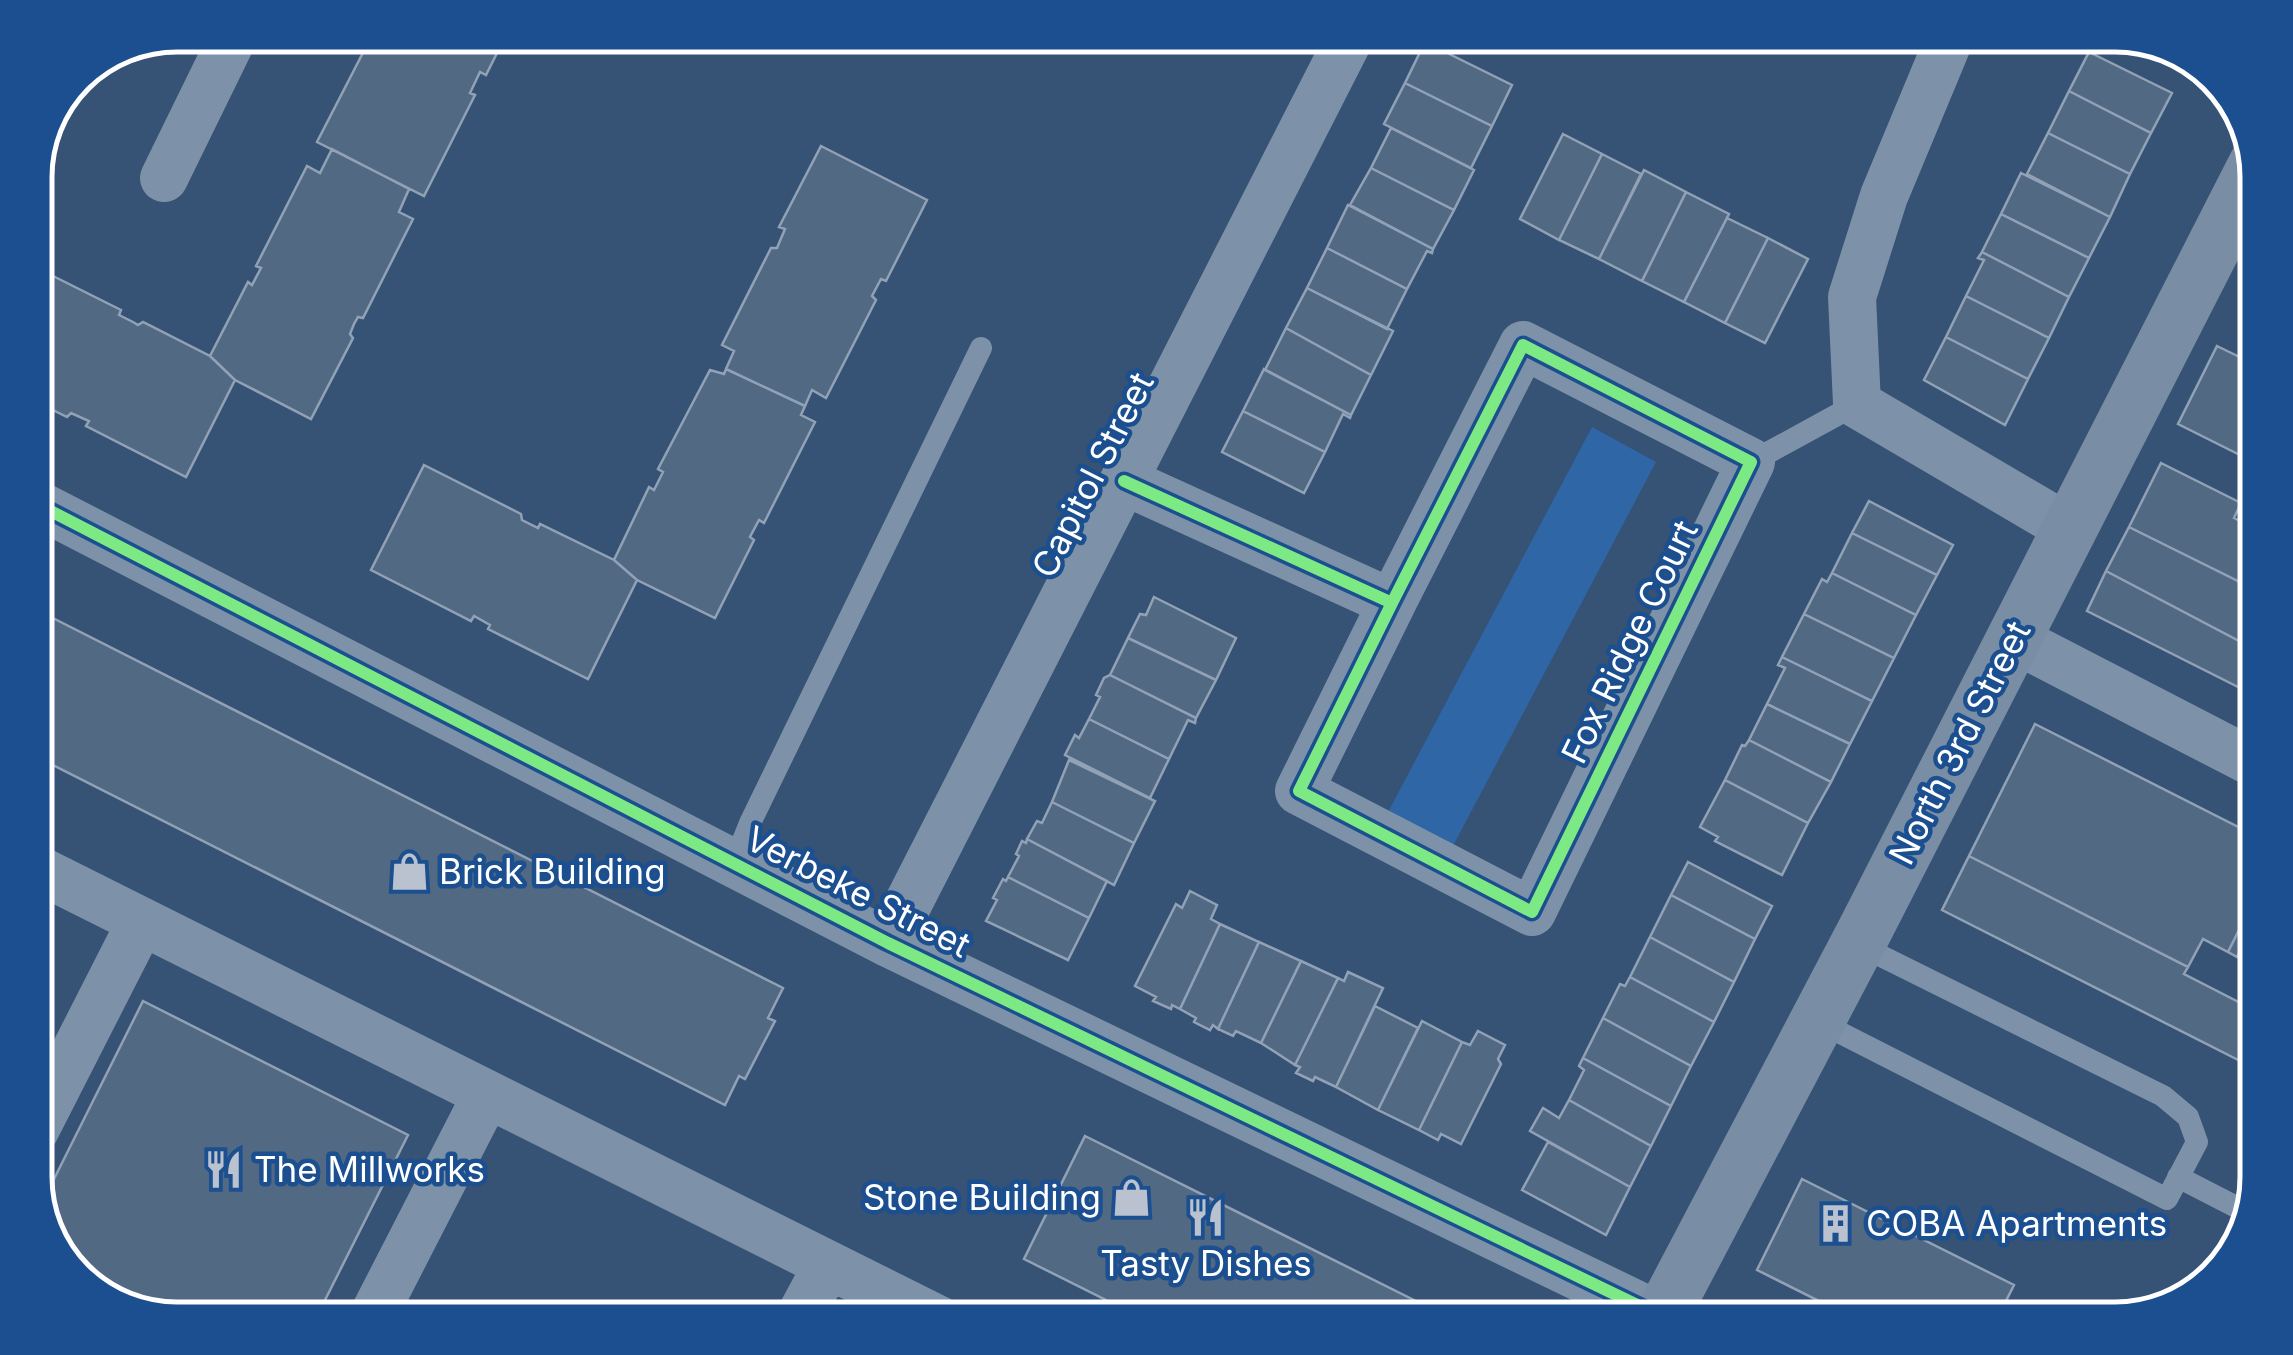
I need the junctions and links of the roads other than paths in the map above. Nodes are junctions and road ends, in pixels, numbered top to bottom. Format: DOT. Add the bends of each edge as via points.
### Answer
graph roads {
  1 [pos="226,52"];
  2 [pos="1342,52"];
  3 [pos="1943,52"];
  4 [pos="164,178"];
  5 [pos="2240,195"];
  6 [pos="981,348"];
  7 [pos="1857,404"];
  8 [pos="1751,462"];
  9 [pos="1124,480"];
  10 [pos="53,512"];
  11 [pos="2070,529"];
  12 [pos="1392,603"];
  13 [pos="2014,639"];
  14 [pos="2240,756"];
  15 [pos="734,863"];
  16 [pos="53,877"];
  17 [pos="141,922"];
  18 [pos="888,943"];
  19 [pos="1857,944"];
  20 [pos="1817,1021"];
  21 [pos="53,1095"];
  22 [pos="486,1096"];
  23 [pos="2178,1177"];
  24 [pos="2237,1207"];
  25 [pos="827,1266"];
  26 [pos="381,1302"];
  27 [pos="808,1302"];
  28 [pos="902,1302"];
  29 [pos="1626,1302"];
  30 [pos="1670,1302"];
  1 -- 4 [label="street"];
  2 -- 9 [label="street, Capitol Street"];
  3 -- 7 [label="street" via="1884,196 1852,297"];
  5 -- 11 [label="main road, North 3rd Street"];
  6 -- 15 [label="lane"];
  7 -- 8 [label="lane"];
  7 -- 11 [label="street"];
  8 -- 12 [label="street, Fox Ridge Court" via="1524,345"];
  8 -- 12 [label="street, Fox Ridge Court" via="1532,912 1298,791"];
  9 -- 12 [label="street"];
  9 -- 18 [label="street, Capitol Street"];
  10 -- 15 [label="street, Verbeke Street"];
  11 -- 13 [label="main road, North 3rd Street"];
  13 -- 14 [label="street"];
  13 -- 19 [label="main road, North 3rd Street"];
  15 -- 18 [label="street, Verbeke Street"];
  16 -- 17 [label="street"];
  17 -- 21 [label="street"];
  17 -- 22 [label="street"];
  18 -- 29 [label="street, Verbeke Street"];
  19 -- 20 [label="main road, North 3rd Street"];
  19 -- 23 [label="lane" via="2163,1096 2188,1117 2197,1142"];
  20 -- 23 [label="lane" via="2167,1200"];
  20 -- 30 [label="main road, North 3rd Street"];
  22 -- 25 [label="street"];
  22 -- 26 [label="street"];
  23 -- 24 [label="lane"];
  25 -- 27 [label="street"];
  25 -- 28 [label="street"];
}
